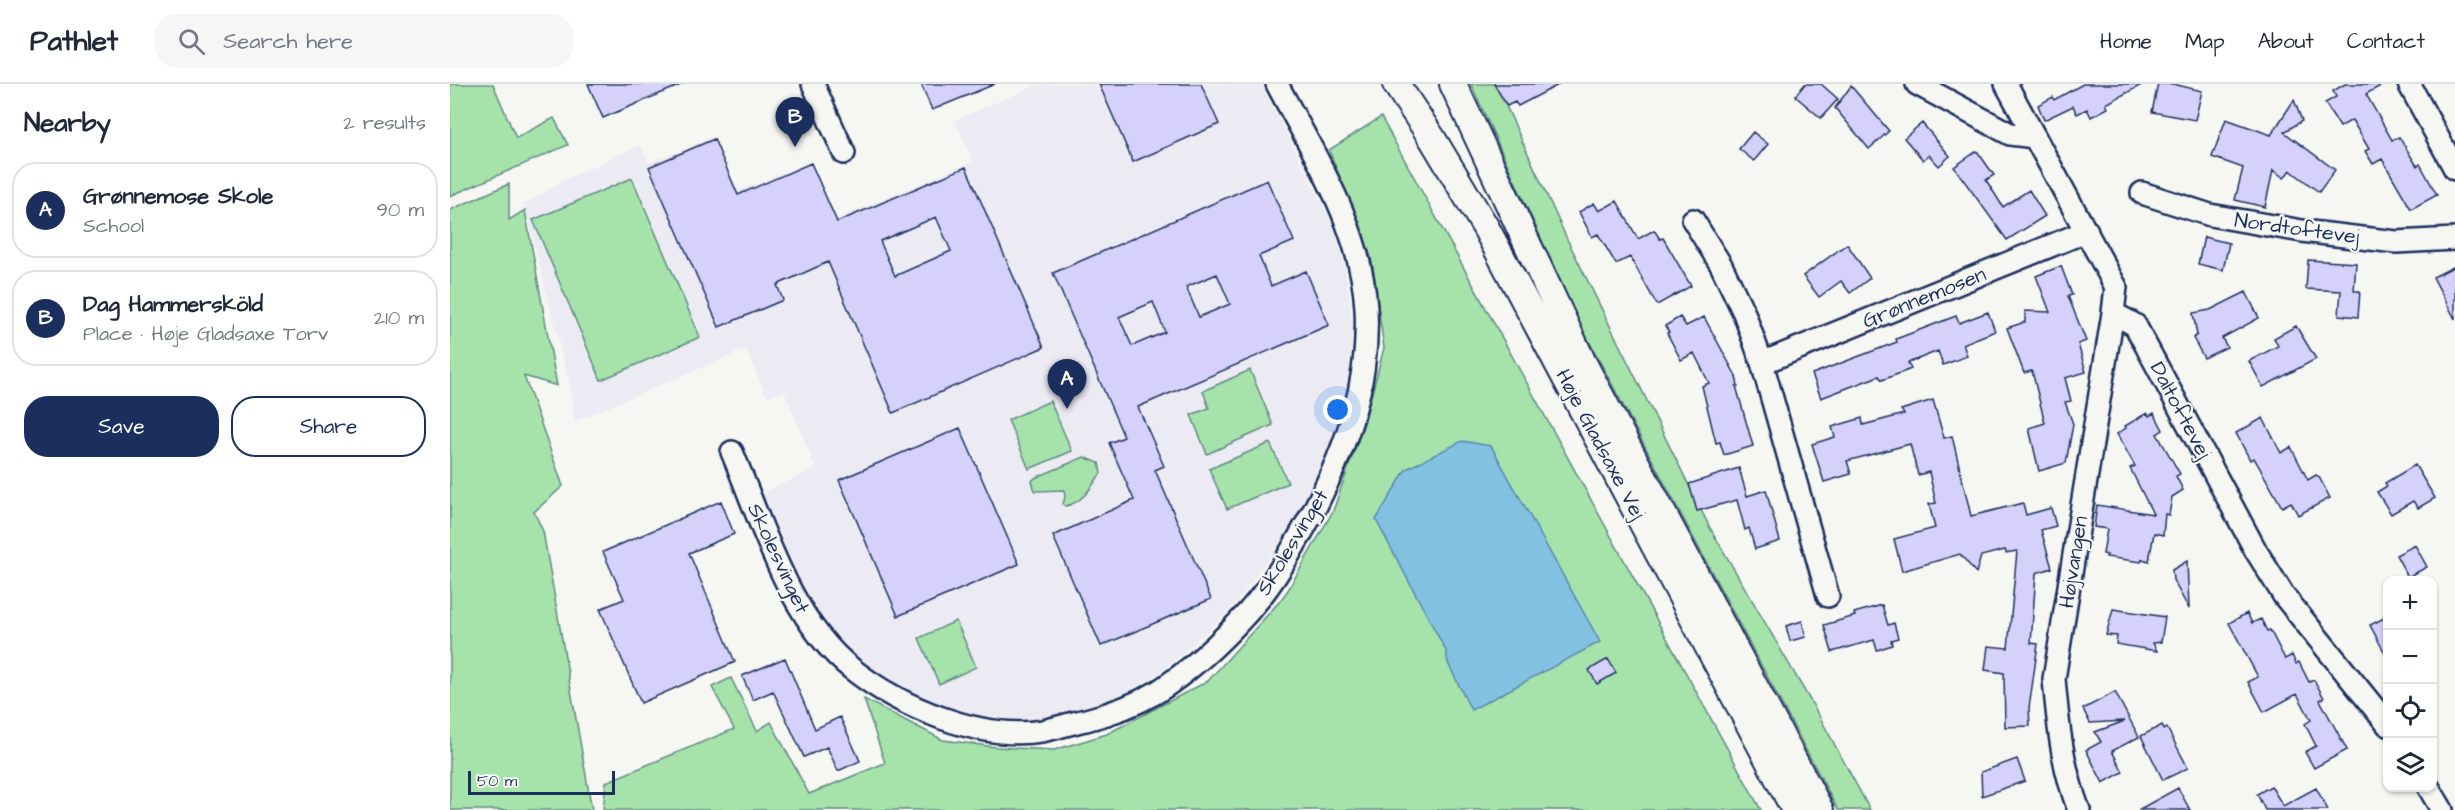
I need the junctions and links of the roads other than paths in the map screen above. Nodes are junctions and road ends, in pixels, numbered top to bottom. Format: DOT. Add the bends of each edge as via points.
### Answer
graph roads {
  1 [pos="813,84"];
  2 [pos="1277,84"];
  3 [pos="1396,84"];
  4 [pos="1453,84"];
  5 [pos="1917,84"];
  6 [pos="2006,84"];
  7 [pos="2409,84"];
  8 [pos="2035,137"];
  9 [pos="844,153"];
  10 [pos="2455,170"];
  11 [pos="2142,194"];
  12 [pos="1693,220"];
  13 [pos="2087,231"];
  14 [pos="2455,239"];
  15 [pos="2114,313"];
  16 [pos="1762,363"];
  17 [pos="732,452"];
  18 [pos="1828,596"];
  19 [pos="2383,719"];
  20 [pos="2431,792"];
  21 [pos="1795,810"];
  22 [pos="1820,810"];
  23 [pos="2079,810"];
  24 [pos="2442,810"];
  1 -- 9 [label="street"];
  2 -- 17 [label="street, Skolesvinget" via="1336,196 1356,251 1366,306 1366,351 1356,410 1331,476 1293,549 1250,610 1200,660 1155,693 1110,714 1040,731 997,731 941,718 893,696 850,668 814,630 788,585"];
  3 -- 21 [label="street, Høje Gladsaxe Vej" via="1486,228"];
  4 -- 22 [label="street, Høje Gladsaxe Vej" via="1582,361"];
  5 -- 8 [label="street" via="2010,134"];
  6 -- 8 [label="street"];
  7 -- 10 [label="street"];
  8 -- 13 [label="street"];
  11 -- 14 [label="street, Nordtoftevej" via="2210,215 2302,231 2396,242"];
  12 -- 16 [label="street" via="1721,265"];
  13 -- 15 [label="street" via="2116,287"];
  13 -- 16 [label="street, Grønnemosen"];
  15 -- 19 [label="street, Daltoftevej" via="2135,325 2284,596"];
  15 -- 23 [label="street, Højvangen" via="2054,679 2058,734"];
  16 -- 18 [label="street"];
  20 -- 24 [label="street"];
}
